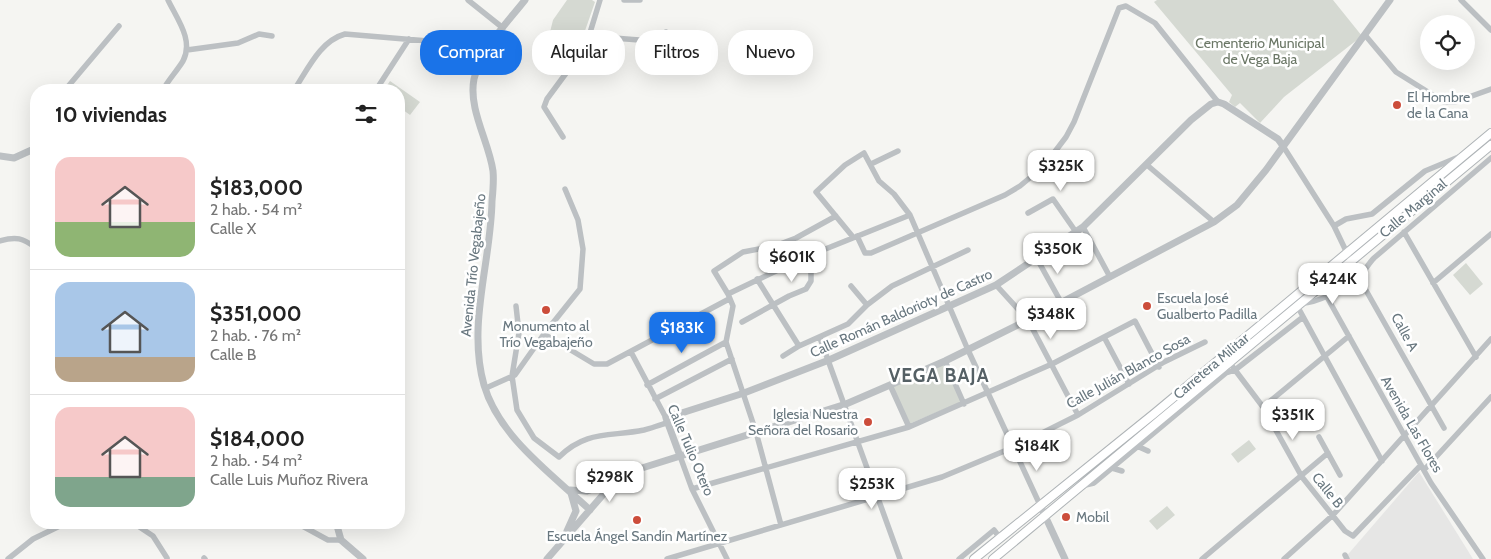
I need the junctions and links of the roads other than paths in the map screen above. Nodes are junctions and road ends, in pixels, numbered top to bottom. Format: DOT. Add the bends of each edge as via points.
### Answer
graph roads {
  1 [pos="168,0"];
  2 [pos="468,0"];
  3 [pos="525,0"];
  4 [pos="600,0"];
  5 [pos="624,0"];
  6 [pos="640,0"];
  7 [pos="1390,0"];
  8 [pos="1461,0"];
  9 [pos="119,26"];
  10 [pos="503,28"];
  11 [pos="591,30"];
  12 [pos="1491,30"];
  13 [pos="1365,35"];
  14 [pos="272,36"];
  15 [pos="409,39"];
  16 [pos="420,40"];
  17 [pos="187,50"];
  18 [pos="476,75"];
  19 [pos="565,75"];
  20 [pos="70,84"];
  21 [pos="167,84"];
  22 [pos="298,84"];
  23 [pos="380,84"];
  24 [pos="1491,89"];
  25 [pos="1218,102"];
  26 [pos="1491,133"];
  27 [pos="563,137"];
  28 [pos="1491,145"];
  29 [pos="1283,146"];
  30 [pos="30,151"];
  31 [pos="898,151"];
  32 [pos="1465,154"];
  33 [pos="0,156"];
  34 [pos="1491,158"];
  35 [pos="871,164"];
  36 [pos="1147,165"];
  37 [pos="565,189"];
  38 [pos="1028,213"];
  39 [pos="910,215"];
  40 [pos="836,216"];
  41 [pos="1214,222"];
  42 [pos="1334,226"];
  43 [pos="1084,227"];
  44 [pos="1076,232"];
  45 [pos="1404,232"];
  46 [pos="918,234"];
  47 [pos="1491,234"];
  48 [pos="855,236"];
  49 [pos="0,241"];
  50 [pos="30,243"];
  51 [pos="968,250"];
  52 [pos="1347,253"];
  53 [pos="1036,257"];
  54 [pos="803,258"];
  55 [pos="1351,261"];
  56 [pos="932,266"];
  57 [pos="1110,277"];
  58 [pos="1359,278"];
  59 [pos="757,279"];
  60 [pos="1433,283"];
  61 [pos="996,285"];
  62 [pos="851,286"];
  63 [pos="729,296"];
  64 [pos="1327,297"];
  65 [pos="1061,302"];
  66 [pos="773,305"];
  67 [pos="867,305"];
  68 [pos="516,306"];
  69 [pos="950,306"];
  70 [pos="1301,310"];
  71 [pos="1028,320"];
  72 [pos="742,322"];
  73 [pos="544,334"];
  74 [pos="1349,336"];
  75 [pos="1104,337"];
  76 [pos="820,338"];
  77 [pos="1491,339"];
  78 [pos="726,342"];
  79 [pos="1205,342"];
  80 [pos="799,346"];
  81 [pos="968,350"];
  82 [pos="631,352"];
  83 [pos="783,356"];
  84 [pos="1324,356"];
  85 [pos="1476,357"];
  86 [pos="732,359"];
  87 [pos="829,360"];
  88 [pos="945,361"];
  89 [pos="1229,362"];
  90 [pos="1052,364"];
  91 [pos="1159,366"];
  92 [pos="1235,370"];
  93 [pos="512,376"];
  94 [pos="1129,384"];
  95 [pos="647,385"];
  96 [pos="890,385"];
  97 [pos="486,388"];
  98 [pos="744,393"];
  99 [pos="989,394"];
  100 [pos="1491,397"];
  101 [pos="655,399"];
  102 [pos="846,404"];
  103 [pos="964,404"];
  104 [pos="1431,406"];
  105 [pos="1263,407"];
  106 [pos="1078,415"];
  107 [pos="667,420"];
  108 [pos="909,427"];
  109 [pos="1444,428"];
  110 [pos="756,432"];
  111 [pos="1404,436"];
  112 [pos="1318,437"];
  113 [pos="859,440"];
  114 [pos="1137,446"];
  115 [pos="1014,447"];
  116 [pos="1148,451"];
  117 [pos="1328,453"];
  118 [pos="680,456"];
  119 [pos="1382,462"];
  120 [pos="765,467"];
  121 [pos="1112,468"];
  122 [pos="1422,468"];
  123 [pos="1122,471"];
  124 [pos="1340,474"];
  125 [pos="1302,477"];
  126 [pos="615,481"];
  127 [pos="1081,486"];
  128 [pos="692,489"];
  129 [pos="570,490"];
  130 [pos="878,498"];
  131 [pos="1040,505"];
  132 [pos="590,510"];
  133 [pos="1045,516"];
  134 [pos="1333,516"];
  135 [pos="781,525"];
  136 [pos="54,529"];
  137 [pos="142,529"];
  138 [pos="308,529"];
  139 [pos="338,529"];
  140 [pos="1000,538"];
  141 [pos="342,540"];
  142 [pos="719,542"];
  143 [pos="557,548"];
  144 [pos="1004,549"];
  145 [pos="167,558"];
  146 [pos="8,559"];
  147 [pos="363,559"];
  148 [pos="547,559"];
  149 [pos="667,559"];
  150 [pos="727,559"];
  151 [pos="900,559"];
  152 [pos="959,559"];
  153 [pos="974,559"];
  154 [pos="993,559"];
  155 [pos="997,559"];
  156 [pos="1065,559"];
  157 [pos="1202,559"];
  158 [pos="1284,559"];
  159 [pos="1483,559"];
  1 -- 17 [label="street" via="186,36"];
  2 -- 10 [label="street"];
  3 -- 10 [label="street, Avenida Trío Vegabajeño"];
  4 -- 11 [label="street"];
  5 -- 6 [label="street"];
  7 -- 13 [label="street"];
  8 -- 12 [label="street"];
  9 -- 20 [label="street"];
  13 -- 24 [label="street" via="1396,72 1444,102 1455,102"];
  13 -- 29 [label="street"];
  14 -- 17 [label="street" via="259,34 238,44"];
  15 -- 16 [label="street"];
  15 -- 22 [label="street" via="344,34 333,37"];
  15 -- 23 [label="street"];
  17 -- 21 [label="street"];
  18 -- 97 [label="street, Avenida Trío Vegabajeño" via="475,99 493,172 492,222 476,338"];
  19 -- 27 [label="street" via="544,107"];
  25 -- 29 [label="street" via="1278,139"];
  25 -- 36 [label="street, Calle Román Baldorioty de Castro" via="1191,120"];
  25 -- 46 [label="street" via="1155,23 1126,6 1119,8 1074,122 1052,157 1033,176 1005,195"];
  26 -- 32 [label="main road, Carretera Militar"];
  28 -- 55 [label="main road, Carretera Militar"];
  29 -- 41 [label="street" via="1237,205"];
  29 -- 42 [label="street, Calle A"];
  30 -- 33 [label="street" via="14,158"];
  31 -- 35 [label="street"];
  32 -- 42 [label="street" via="1425,171 1372,214 1346,219"];
  32 -- 52 [label="main road, Carretera Militar"];
  34 -- 45 [label="street, Calle Marginal"];
  35 -- 39 [label="street" via="879,181"];
  35 -- 40 [label="street" via="864,153 845,165 816,192"];
  36 -- 41 [label="street"];
  36 -- 43 [label="street, Calle Román Baldorioty de Castro"];
  37 -- 73 [label="street" via="578,220 583,249 580,289"];
  38 -- 44 [label="street" via="1053,199"];
  39 -- 46 [label="street"];
  39 -- 48 [label="street"];
  40 -- 48 [label="street"];
  40 -- 63 [label="street" via="782,244 743,252 714,271"];
  41 -- 57 [label="street"];
  42 -- 52 [label="street, Calle A"];
  43 -- 44 [label="street, Calle Román Baldorioty de Castro"];
  43 -- 57 [label="street"];
  44 -- 53 [label="street, Calle Román Baldorioty de Castro"];
  45 -- 58 [label="street, Calle Marginal" via="1365,266"];
  45 -- 60 [label="street"];
  46 -- 48 [label="street" via="871,254 865,253"];
  46 -- 56 [label="street"];
  47 -- 60 [label="street"];
  48 -- 54 [label="street"];
  49 -- 50 [label="street" via="14,237"];
  51 -- 56 [label="street"];
  52 -- 55 [label="street, Calle A"];
  52 -- 131 [label="main road, Carretera Militar" via="1155,414"];
  53 -- 61 [label="street, Calle Román Baldorioty de Castro"];
  53 -- 65 [label="street"];
  54 -- 59 [label="street"];
  54 -- 66 [label="street" via="811,273 806,289"];
  55 -- 58 [label="street, Calle A"];
  55 -- 70 [label="main road, Carretera Militar"];
  56 -- 67 [label="street" via="892,286"];
  56 -- 69 [label="street"];
  57 -- 65 [label="street"];
  58 -- 64 [label="street, Calle Marginal"];
  58 -- 104 [label="street, Calle A"];
  59 -- 63 [label="street"];
  59 -- 66 [label="street"];
  60 -- 85 [label="street"];
  61 -- 69 [label="street, Calle Román Baldorioty de Castro"];
  61 -- 71 [label="street"];
  62 -- 67 [label="street"];
  63 -- 78 [label="street" via="733,306"];
  63 -- 82 [label="street"];
  64 -- 70 [label="street, Calle Marginal" via="1305,304"];
  64 -- 74 [label="street, Avenida Las Flores"];
  65 -- 71 [label="street"];
  66 -- 72 [label="street"];
  66 -- 80 [label="street"];
  67 -- 76 [label="street" via="848,324"];
  68 -- 93 [label="street" via="519,333"];
  69 -- 81 [label="street"];
  69 -- 87 [label="street, Calle Román Baldorioty de Castro"];
  70 -- 84 [label="street"];
  70 -- 89 [label="main road, Carretera Militar"];
  70 -- 92 [label="street"];
  71 -- 81 [label="street"];
  71 -- 90 [label="street"];
  73 -- 82 [label="street" via="594,364 607,364"];
  73 -- 93 [label="street"];
  74 -- 84 [label="street"];
  74 -- 111 [label="street, Avenida Las Flores"];
  75 -- 90 [label="street"];
  75 -- 91 [label="street" via="1135,321"];
  75 -- 94 [label="street"];
  76 -- 80 [label="street"];
  76 -- 87 [label="street"];
  77 -- 85 [label="street"];
  78 -- 86 [label="street"];
  78 -- 95 [label="street"];
  79 -- 91 [label="street, Calle Julián Blanco Sosa"];
  80 -- 83 [label="street"];
  81 -- 88 [label="street"];
  81 -- 99 [label="street"];
  82 -- 95 [label="street, Calle Tulio Otero"];
  84 -- 105 [label="street"];
  84 -- 119 [label="street"];
  85 -- 104 [label="street"];
  86 -- 98 [label="street"];
  86 -- 101 [label="street"];
  87 -- 98 [label="street, Calle Román Baldorioty de Castro"];
  87 -- 102 [label="street"];
  88 -- 96 [label="street"];
  88 -- 103 [label="street"];
  89 -- 92 [label="street, Calle B"];
  89 -- 127 [label="main road, Carretera Militar"];
  90 -- 99 [label="street"];
  90 -- 106 [label="street"];
  91 -- 94 [label="street, Calle Julián Blanco Sosa"];
  92 -- 105 [label="street, Calle B"];
  92 -- 114 [label="street" via="1226,373"];
  93 -- 97 [label="street"];
  93 -- 107 [label="street" via="517,410 534,438 559,456 571,445 592,436 644,430"];
  94 -- 106 [label="street, Calle Julián Blanco Sosa"];
  95 -- 101 [label="street, Calle Tulio Otero"];
  96 -- 102 [label="street"];
  96 -- 108 [label="street"];
  97 -- 129 [label="street, Avenida Trío Vegabajeño" via="492,405 511,433"];
  98 -- 107 [label="street, Calle Román Baldorioty de Castro"];
  98 -- 110 [label="street"];
  99 -- 103 [label="street"];
  99 -- 115 [label="street"];
  100 -- 122 [label="street"];
  101 -- 107 [label="street, Calle Tulio Otero"];
  102 -- 110 [label="street"];
  102 -- 113 [label="street"];
  103 -- 108 [label="street"];
  104 -- 109 [label="street, Calle A"];
  104 -- 111 [label="street"];
  105 -- 125 [label="street, Calle B"];
  106 -- 115 [label="street, Calle Julián Blanco Sosa"];
  107 -- 118 [label="street, Calle Tulio Otero"];
  108 -- 113 [label="street"];
  110 -- 118 [label="street"];
  110 -- 120 [label="street"];
  111 -- 119 [label="street"];
  111 -- 122 [label="street, Avenida Las Flores"];
  112 -- 117 [label="street"];
  113 -- 120 [label="street"];
  113 -- 130 [label="street"];
  114 -- 116 [label="street"];
  114 -- 121 [label="street"];
  115 -- 130 [label="street, Calle Julián Blanco Sosa" via="942,477"];
  115 -- 131 [label="street"];
  117 -- 124 [label="street"];
  117 -- 125 [label="street"];
  118 -- 126 [label="street" via="626,473"];
  118 -- 128 [label="street, Calle Tulio Otero"];
  119 -- 134 [label="street"];
  120 -- 128 [label="street"];
  120 -- 135 [label="street"];
  121 -- 123 [label="street"];
  121 -- 127 [label="street" via="1094,483"];
  122 -- 134 [label="street, Calle B" via="1354,536 1345,531"];
  122 -- 159 [label="street, Avenida Las Flores"];
  125 -- 134 [label="street, Calle B"];
  125 -- 157 [label="street"];
  126 -- 129 [label="street" via="587,491"];
  126 -- 132 [label="street"];
  127 -- 133 [label="main road, Carretera Militar"];
  128 -- 142 [label="street, Calle Tulio Otero"];
  129 -- 132 [label="street, Avenida Trío Vegabajeño"];
  129 -- 143 [label="street" via="576,510"];
  130 -- 135 [label="street, Calle Julián Blanco Sosa"];
  130 -- 151 [label="street"];
  131 -- 133 [label="street"];
  131 -- 140 [label="main road, Carretera Militar"];
  132 -- 143 [label="street"];
  133 -- 144 [label="main road, Carretera Militar"];
  133 -- 156 [label="street"];
  134 -- 158 [label="street"];
  135 -- 142 [label="street, Calle Julián Blanco Sosa"];
  136 -- 146 [label="street" via="33,539"];
  137 -- 145 [label="street" via="153,536"];
  138 -- 141 [label="street" via="328,540"];
  139 -- 141 [label="street"];
  140 -- 152 [label="street" via="994,530"];
  140 -- 153 [label="main road, Carretera Militar"];
  141 -- 147 [label="street"];
  142 -- 149 [label="street, Calle Julián Blanco Sosa"];
  142 -- 150 [label="street, Calle Tulio Otero"];
  143 -- 148 [label="street"];
  144 -- 154 [label="main road, Carretera Militar"];
  144 -- 155 [label="main road"];
}
